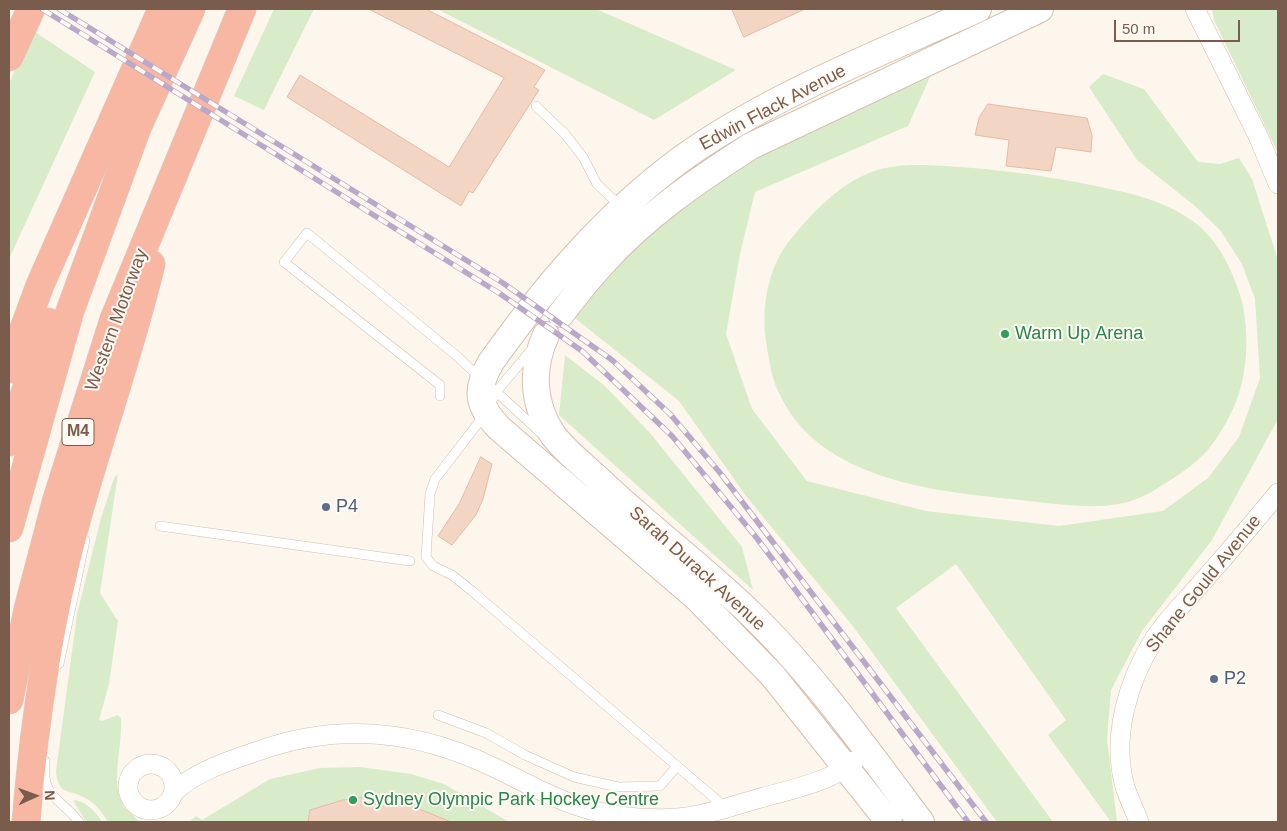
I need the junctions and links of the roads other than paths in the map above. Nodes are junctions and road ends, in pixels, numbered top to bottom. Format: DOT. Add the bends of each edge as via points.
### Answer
graph roads {
  1 [pos="31,9"];
  2 [pos="162,9"];
  3 [pos="190,9"];
  4 [pos="242,9"];
  5 [pos="978,9"];
  6 [pos="1040,9"];
  7 [pos="1195,9"];
  8 [pos="9,57"];
  9 [pos="536,106"];
  10 [pos="116,114"];
  11 [pos="174,173"];
  12 [pos="1278,184"];
  13 [pos="622,208"];
  14 [pos="640,227"];
  15 [pos="561,314"];
  16 [pos="136,328"];
  17 [pos="542,346"];
  18 [pos="9,369"];
  19 [pos="488,395"];
  20 [pos="440,396"];
  21 [pos="112,434"];
  22 [pos="9,442"];
  23 [pos="561,444"];
  24 [pos="1278,493"];
  25 [pos="88,526"];
  26 [pos="160,526"];
  27 [pos="9,528"];
  28 [pos="410,561"];
  29 [pos="57,675"];
  30 [pos="9,700"];
  31 [pos="438,715"];
  32 [pos="866,749"];
  33 [pos="47,751"];
  34 [pos="677,766"];
  35 [pos="848,768"];
  36 [pos="168,799"];
  37 [pos="726,807"];
  38 [pos="142,814"];
  39 [pos="26,822"];
  40 [pos="79,822"];
  41 [pos="889,822"];
  42 [pos="921,822"];
  43 [pos="1139,822"];
  1 -- 8 [label="highway"];
  2 -- 10 [label="highway"];
  3 -- 27 [label="highway, M4" via="137,128 70,311"];
  4 -- 11 [label="highway, Western Motorway / M4"];
  5 -- 13 [label="street, Edwin Flack Avenue" via="734,125 694,150"];
  6 -- 14 [label="street, Edwin Flack Avenue" via="751,146 671,200"];
  7 -- 12 [label="street" via="1252,122"];
  9 -- 13 [label="lane" via="565,134 583,157 597,184"];
  10 -- 18 [label="highway" via="40,285"];
  10 -- 22 [label="highway"];
  11 -- 16 [label="highway"];
  11 -- 30 [label="highway, Western Motorway / M4" via="114,319 56,502 28,609"];
  13 -- 14 [label="street"];
  13 -- 19 [label="street, Edwin Flack Avenue" via="568,264 496,355"];
  14 -- 15 [label="street, Edwin Flack Avenue" via="602,264"];
  16 -- 21 [label="lane"];
  16 -- 39 [label="highway" via="96,449 53,617"];
  17 -- 19 [label="lane" via="528,352"];
  17 -- 23 [label="street, Sarah Durack Avenue" via="534,374 537,398 548,426"];
  19 -- 20 [label="lane" via="458,357 307,233 284,262 440,385"];
  19 -- 23 [label="lane" via="544,436"];
  19 -- 34 [label="lane" via="435,479 430,494 426,557 433,566 458,580"];
  19 -- 35 [label="street, Sarah Durack Avenue" via="521,449 698,599 773,676"];
  23 -- 32 [label="street, Sarah Durack Avenue" via="633,513 750,613 797,664"];
  24 -- 43 [label="street, Shane Gould Avenue" via="1174,614 1140,664 1122,724 1120,756 1125,786"];
  25 -- 29 [label="lane"];
  26 -- 28 [label="lane"];
  31 -- 34 [label="lane" via="486,733 574,777 618,787 660,786"];
  32 -- 35 [label="street"];
  32 -- 42 [label="street, Sarah Durack Avenue"];
  33 -- 40 [label="lane" via="44,771 49,792"];
  34 -- 37 [label="lane"];
  35 -- 37 [label="street" via="803,786"];
  35 -- 41 [label="street, Sarah Durack Avenue"];
  36 -- 37 [label="street" via="180,782 238,758 298,739 344,732 395,734 440,745 491,766 551,797 604,813 656,818 698,816"];
  36 -- 38 [label="street"];
  36 -- 38 [label="street" via="167,770 155,764 142,766 132,775 128,788"];
}
